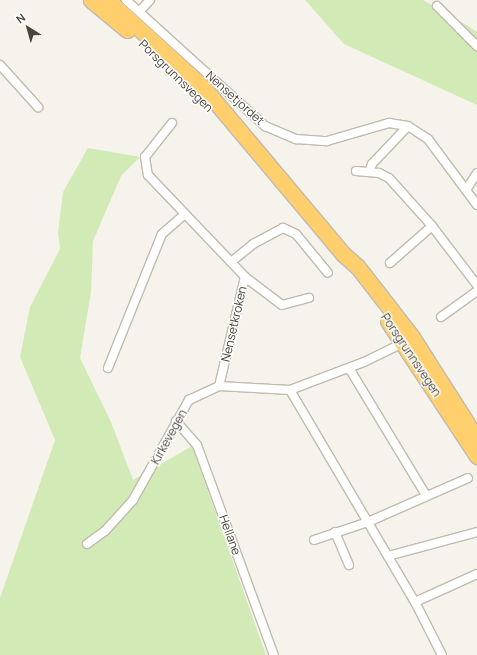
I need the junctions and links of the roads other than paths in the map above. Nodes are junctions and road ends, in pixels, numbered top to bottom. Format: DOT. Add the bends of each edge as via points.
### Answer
graph roads {
  1 [pos="91,0"];
  2 [pos="108,0"];
  3 [pos="126,0"];
  4 [pos="150,0"];
  5 [pos="437,6"];
  6 [pos="140,11"];
  7 [pos="477,46"];
  8 [pos="0,65"];
  9 [pos="38,107"];
  10 [pos="172,123"];
  11 [pos="408,126"];
  12 [pos="258,155"];
  13 [pos="356,171"];
  14 [pos="369,172"];
  15 [pos="477,173"];
  16 [pos="466,190"];
  17 [pos="477,205"];
  18 [pos="185,214"];
  19 [pos="432,226"];
  20 [pos="231,262"];
  21 [pos="390,263"];
  22 [pos="328,273"];
  23 [pos="245,277"];
  24 [pos="477,285"];
  25 [pos="477,291"];
  26 [pos="309,298"];
  27 [pos="441,317"];
  28 [pos="408,340"];
  29 [pos="108,368"];
  30 [pos="349,368"];
  31 [pos="219,386"];
  32 [pos="290,390"];
  33 [pos="176,421"];
  34 [pos="477,439"];
  35 [pos="477,456"];
  36 [pos="468,478"];
  37 [pos="426,495"];
  38 [pos="368,522"];
  39 [pos="335,532"];
  40 [pos="477,532"];
  41 [pos="314,540"];
  42 [pos="87,544"];
  43 [pos="388,556"];
  44 [pos="349,565"];
  45 [pos="477,574"];
  46 [pos="415,602"];
  47 [pos="274,655"];
  48 [pos="442,655"];
  1 -- 12 [label="highway, Porsgrunnsvegen" via="164,64"];
  2 -- 12 [label="highway, Porsgrunnsvegen" via="203,87"];
  3 -- 6 [label="street, Nensetjordet"];
  4 -- 6 [label="street"];
  5 -- 7 [label="street"];
  6 -- 11 [label="street, Nensetjordet" via="247,111 265,126 283,135 296,139 327,141 388,123"];
  8 -- 9 [label="street"];
  10 -- 18 [label="street, Nensetkroken" via="145,157 148,175"];
  11 -- 14 [label="street" via="372,164"];
  11 -- 16 [label="street, Nensetjordet" via="428,139"];
  12 -- 28 [label="highway, Porsgrunnsvegen" via="343,254 357,266"];
  13 -- 14 [label="street"];
  14 -- 19 [label="street" via="389,178"];
  15 -- 16 [label="street"];
  16 -- 17 [label="street, Nensetjordet"];
  18 -- 20 [label="street, Nensetkroken"];
  18 -- 29 [label="street" via="162,234"];
  19 -- 21 [label="street"];
  19 -- 24 [label="street"];
  20 -- 22 [label="street" via="254,244 283,228 296,234"];
  20 -- 23 [label="street, Nensetkroken"];
  23 -- 26 [label="street" via="282,305"];
  23 -- 31 [label="street, Nensetkroken"];
  25 -- 27 [label="street"];
  28 -- 30 [label="street, Kirkevegen"];
  28 -- 34 [label="highway, Porsgrunnsvegen"];
  28 -- 35 [label="highway, Porsgrunnsvegen"];
  30 -- 32 [label="street, Kirkevegen"];
  30 -- 37 [label="street"];
  31 -- 32 [label="street, Kirkevegen"];
  31 -- 33 [label="street, Kirkevegen" via="189,400"];
  32 -- 38 [label="street"];
  33 -- 42 [label="street, Kirkevegen" via="133,500 105,530"];
  33 -- 47 [label="street, Hellane" via="197,445"];
  36 -- 37 [label="street"];
  37 -- 38 [label="street"];
  38 -- 39 [label="street"];
  38 -- 43 [label="street"];
  39 -- 41 [label="street"];
  39 -- 44 [label="street"];
  40 -- 43 [label="street"];
  43 -- 46 [label="street"];
  45 -- 46 [label="street"];
  46 -- 48 [label="street"];
}
